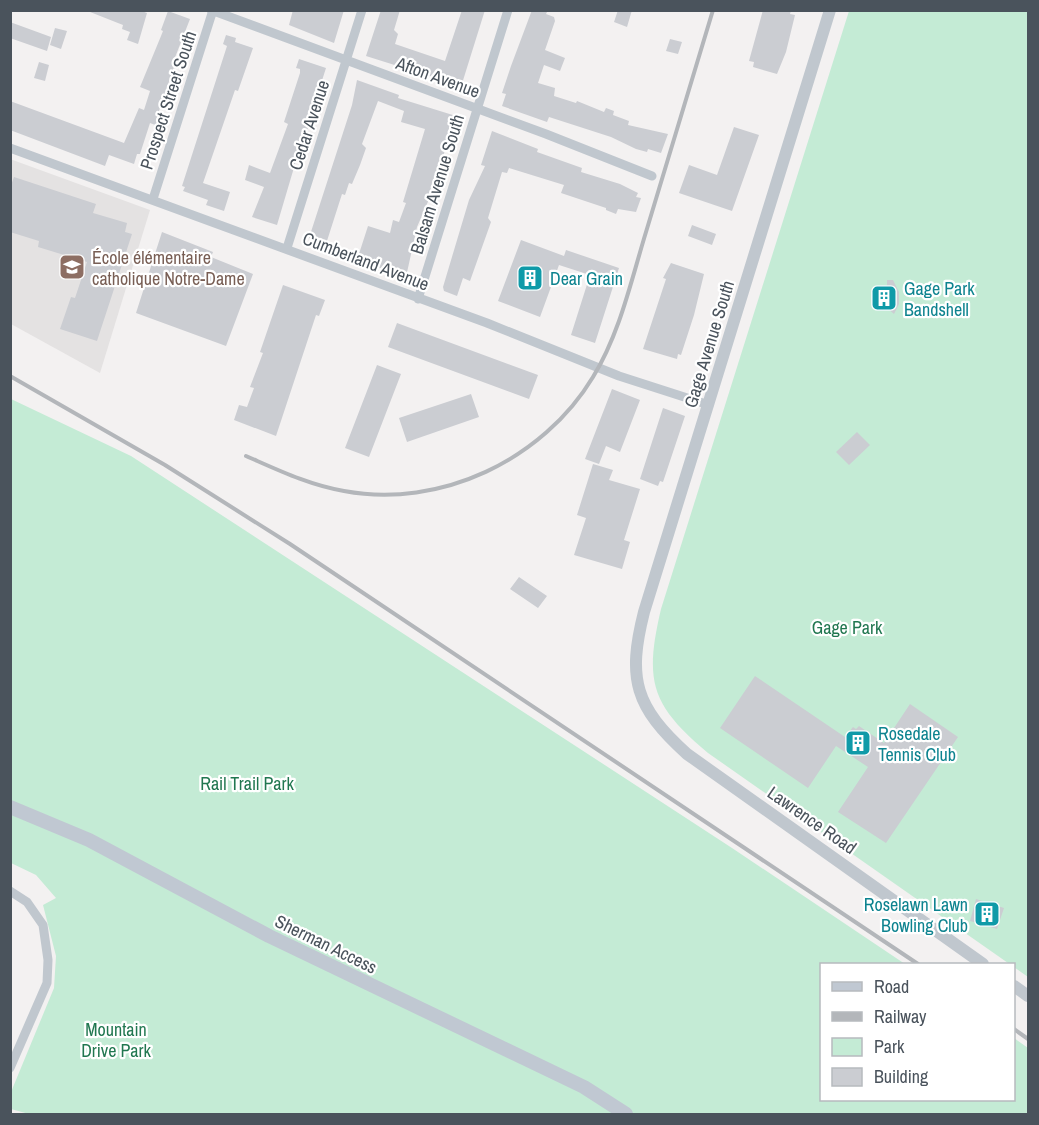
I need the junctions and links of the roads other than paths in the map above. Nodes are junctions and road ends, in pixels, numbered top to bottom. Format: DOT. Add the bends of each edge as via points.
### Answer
graph roads {
  1 [pos="362,10"];
  2 [pos="508,10"];
  3 [pos="830,10"];
  4 [pos="212,11"];
  5 [pos="346,61"];
  6 [pos="478,109"];
  7 [pos="10,148"];
  8 [pos="652,176"];
  9 [pos="153,199"];
  10 [pos="287,248"];
  11 [pos="418,299"];
  12 [pos="709,405"];
  13 [pos="639,690"];
  14 [pos="10,807"];
  15 [pos="10,891"];
  16 [pos="981,963"];
  17 [pos="1015,987"];
  18 [pos="1029,996"];
  19 [pos="10,1068"];
  20 [pos="626,1114"];
  1 -- 5 [label="street, Cedar Avenue"];
  2 -- 6 [label="street, Balsam Avenue South"];
  3 -- 12 [label="street, Gage Avenue South"];
  4 -- 5 [label="street, Afton Avenue"];
  4 -- 9 [label="street, Prospect Street South"];
  5 -- 6 [label="street, Afton Avenue"];
  5 -- 10 [label="street, Cedar Avenue"];
  6 -- 8 [label="street, Afton Avenue"];
  6 -- 11 [label="street, Balsam Avenue South"];
  7 -- 9 [label="street, Cumberland Avenue"];
  9 -- 10 [label="street, Cumberland Avenue"];
  10 -- 11 [label="street, Cumberland Avenue"];
  11 -- 12 [label="street, Cumberland Avenue" via="619,376"];
  12 -- 13 [label="street, Gage Avenue South" via="635,647"];
  13 -- 16 [label="street, Lawrence Road" via="657,725 687,754"];
  14 -- 20 [label="main road, Sherman Access" via="89,840 269,936 566,1078"];
  15 -- 19 [label="street" via="27,902 43,925 48,960 47,983"];
  17 -- 18 [label="street"];
}
